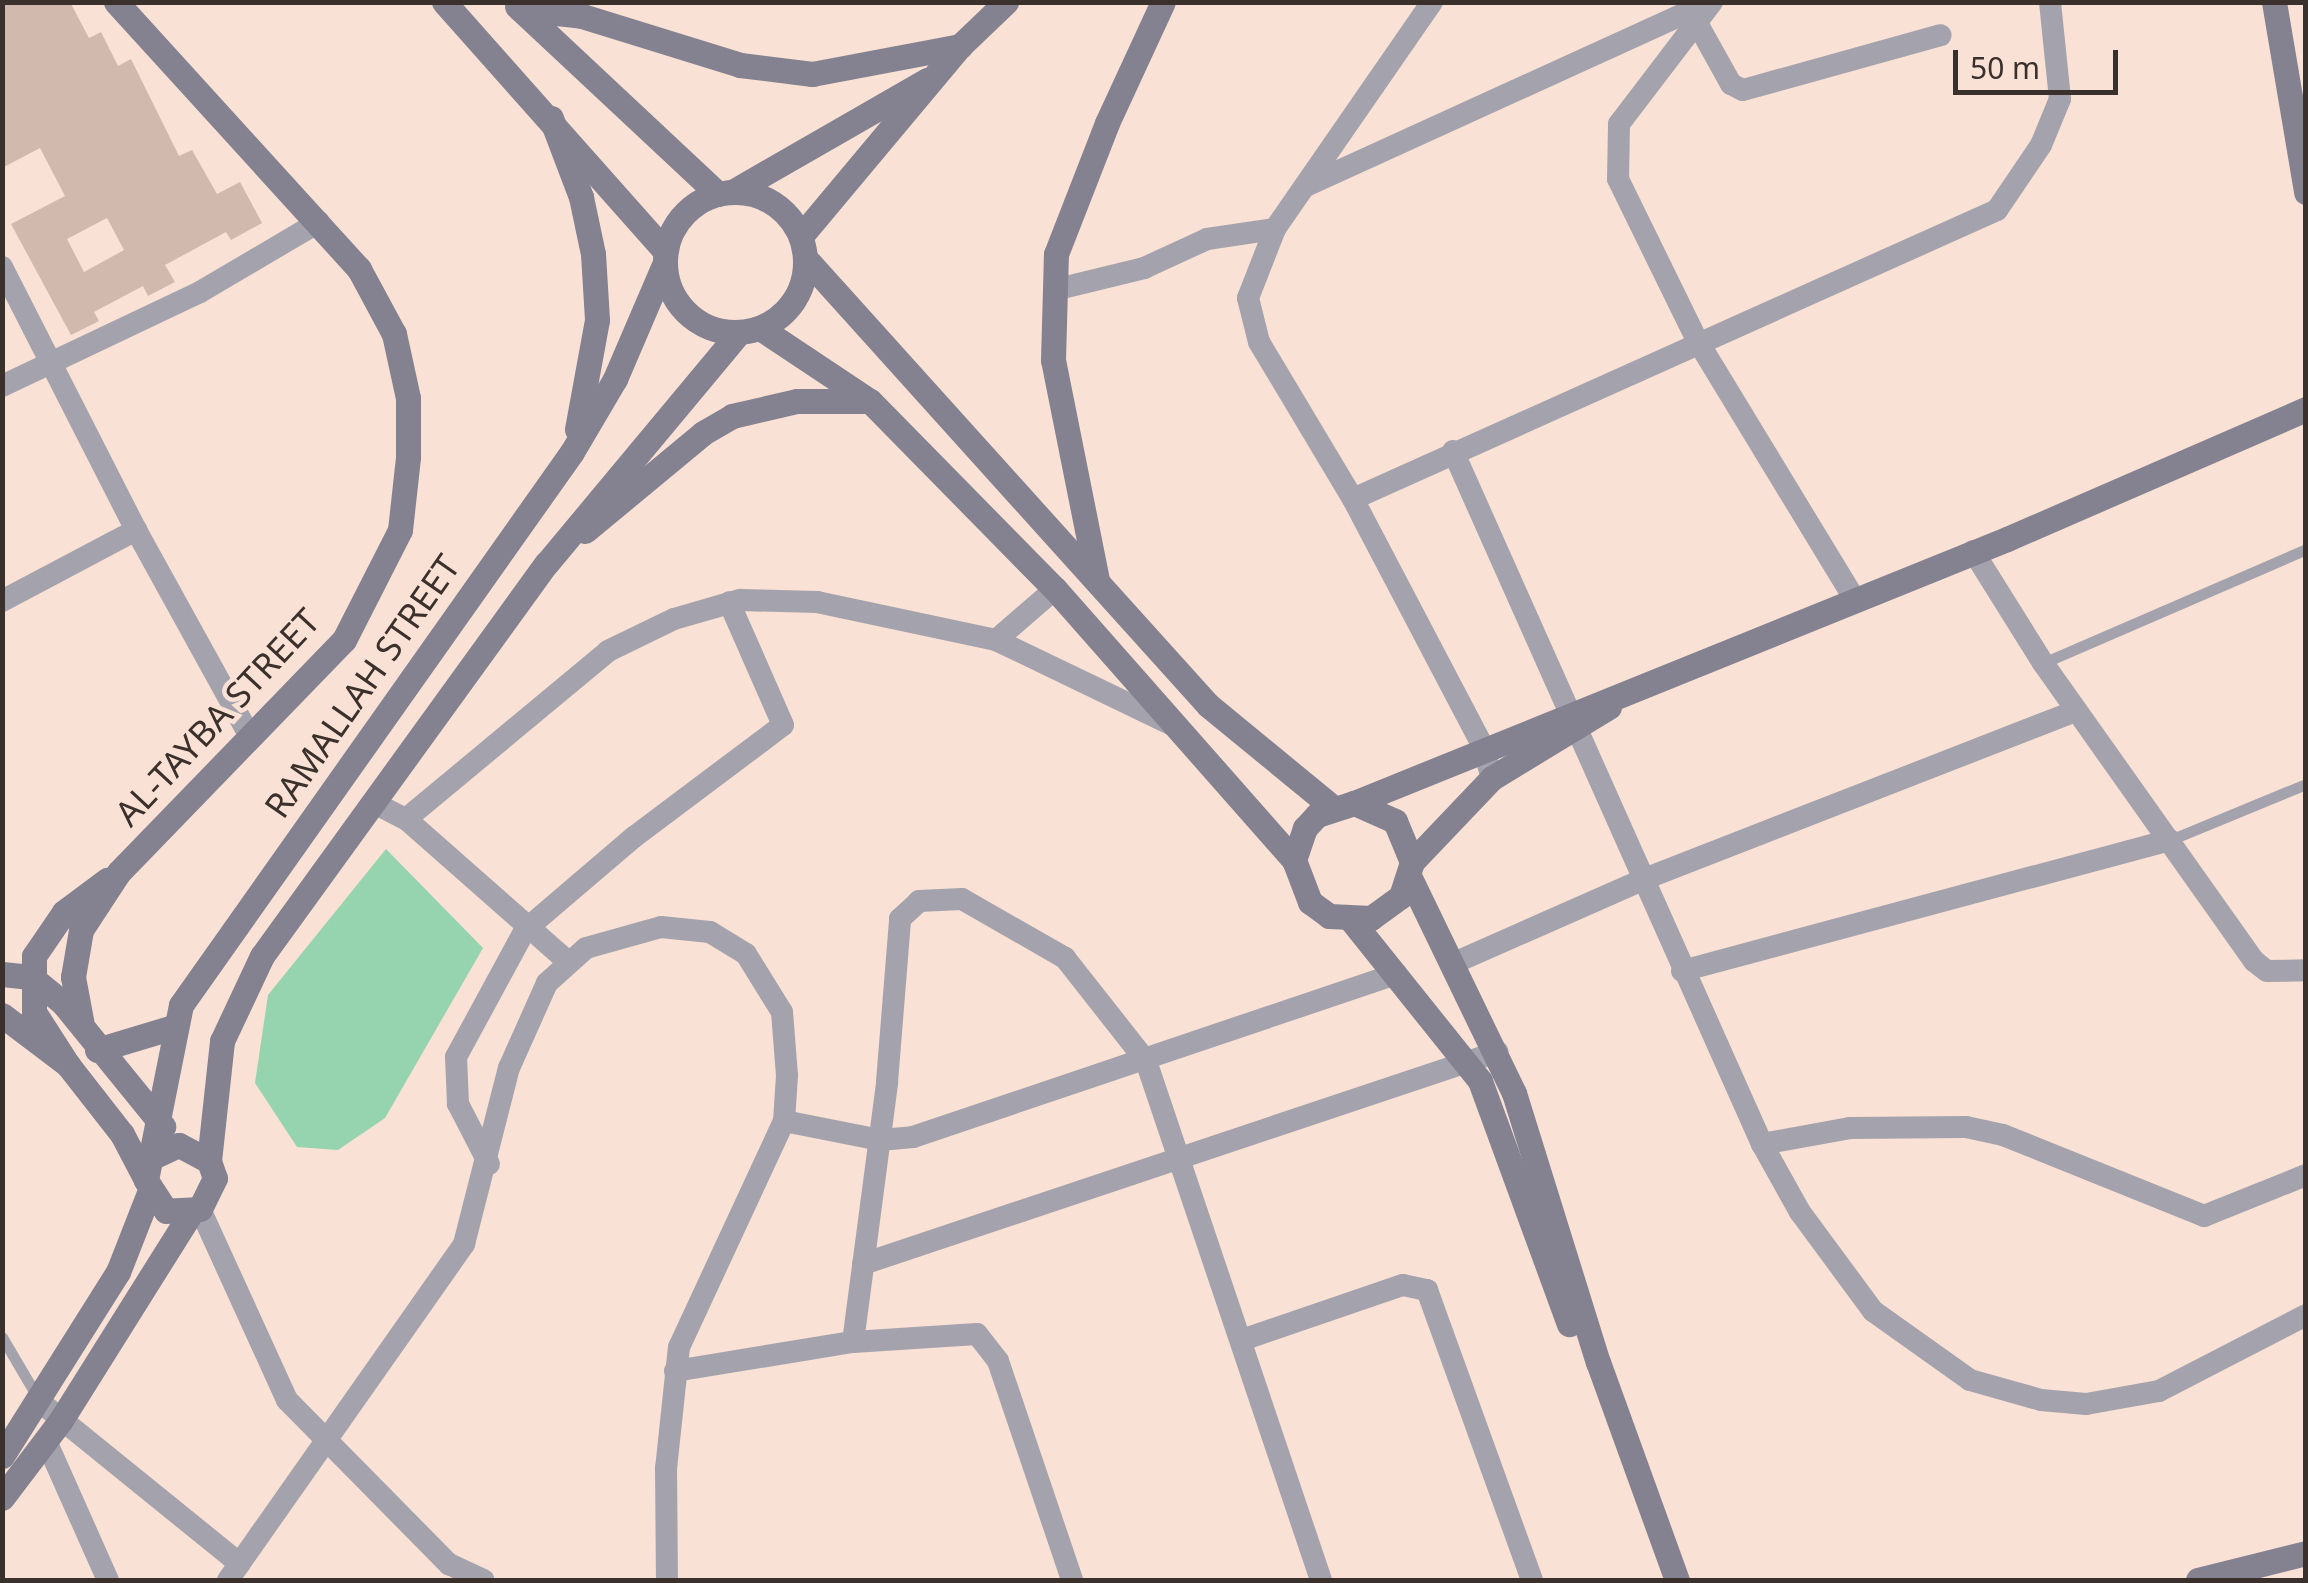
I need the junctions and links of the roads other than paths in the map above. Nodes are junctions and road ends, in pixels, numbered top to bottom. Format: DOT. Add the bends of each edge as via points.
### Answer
graph roads {
  1 [pos="116,2"];
  2 [pos="444,2"];
  3 [pos="1006,2"];
  4 [pos="1164,2"];
  5 [pos="1410,2"];
  6 [pos="1432,2"];
  7 [pos="1711,2"];
  8 [pos="2050,2"];
  9 [pos="2274,2"];
  10 [pos="517,6"];
  11 [pos="1697,23"];
  12 [pos="1413,28"];
  13 [pos="1941,35"];
  14 [pos="960,46"];
  15 [pos="932,78"];
  16 [pos="551,118"];
  17 [pos="1304,187"];
  18 [pos="726,192"];
  19 [pos="2306,192"];
  20 [pos="319,222"];
  21 [pos="1275,229"];
  22 [pos="804,247"];
  23 [pos="664,258"];
  24 [pos="2,267"];
  25 [pos="1054,290"];
  26 [pos="749,331"];
  27 [pos="1696,340"];
  28 [pos="54,359"];
  29 [pos="2,386"];
  30 [pos="870,401"];
  31 [pos="2306,409"];
  32 [pos="1454,451"];
  33 [pos="572,452"];
  34 [pos="1353,498"];
  35 [pos="136,530"];
  36 [pos="2306,549"];
  37 [pos="1973,551"];
  38 [pos="547,563"];
  39 [pos="1097,580"];
  40 [pos="1055,590"];
  41 [pos="1855,600"];
  42 [pos="2,601"];
  43 [pos="730,602"];
  44 [pos="996,640"];
  45 [pos="2043,662"];
  46 [pos="2076,711"];
  47 [pos="1574,721"];
  48 [pos="1175,726"];
  49 [pos="250,735"];
  50 [pos="1483,748"];
  51 [pos="1492,778"];
  52 [pos="2306,784"];
  53 [pos="374,803"];
  54 [pos="1343,805"];
  55 [pos="406,819"];
  56 [pos="2170,840"];
  57 [pos="1294,860"];
  58 [pos="1410,870"];
  59 [pos="120,872"];
  60 [pos="1647,878"];
  61 [pos="1352,920"];
  62 [pos="526,930"];
  63 [pos="566,960"];
  64 [pos="1454,963"];
  65 [pos="2306,970"];
  66 [pos="1682,972"];
  67 [pos="2,974"];
  68 [pos="1396,974"];
  69 [pos="30,977"];
  70 [pos="2,1015"];
  71 [pos="82,1025"];
  72 [pos="173,1027"];
  73 [pos="98,1050"];
  74 [pos="1497,1052"];
  75 [pos="1146,1061"];
  76 [pos="1469,1062"];
  77 [pos="68,1065"];
  78 [pos="158,1120"];
  79 [pos="784,1121"];
  80 [pos="880,1140"];
  81 [pos="1762,1144"];
  82 [pos="1178,1159"];
  83 [pos="210,1161"];
  84 [pos="489,1164"];
  85 [pos="157,1168"];
  86 [pos="2306,1175"];
  87 [pos="196,1211"];
  88 [pos="863,1264"];
  89 [pos="2306,1315"];
  90 [pos="2,1337"];
  91 [pos="1242,1340"];
  92 [pos="853,1342"];
  93 [pos="675,1371"];
  94 [pos="40,1402"];
  95 [pos="54,1431"];
  96 [pos="329,1445"];
  97 [pos="2,1456"];
  98 [pos="2,1498"];
  99 [pos="2306,1552"];
  100 [pos="234,1572"];
  101 [pos="450,1572"];
  102 [pos="108,1580"];
  103 [pos="484,1580"];
  104 [pos="667,1580"];
  105 [pos="1072,1580"];
  106 [pos="1321,1580"];
  107 [pos="1532,1580"];
  108 [pos="1660,1580"];
  109 [pos="1677,1580"];
  110 [pos="2198,1580"];
  1 -- 20 [label="street, AL-TAYBA STREET"];
  2 -- 16 [label="street"];
  3 -- 14 [label="street"];
  4 -- 25 [label="street" via="1063,238"];
  5 -- 12 [label="street"];
  6 -- 12 [label="street"];
  7 -- 11 [label="street"];
  7 -- 17 [label="street"];
  8 -- 27 [label="street" via="2060,99 2041,146 1996,210"];
  9 -- 19 [label="street"];
  10 -- 14 [label="street" via="582,16 740,65 812,74"];
  10 -- 18 [label="street"];
  11 -- 13 [label="street" via="1731,84 1742,90"];
  11 -- 27 [label="street" via="1619,124 1615,156 1624,200"];
  12 -- 17 [label="street"];
  14 -- 15 [label="street"];
  15 -- 18 [label="street"];
  15 -- 22 [label="street"];
  16 -- 23 [label="street"];
  16 -- 33 [label="street" via="581,197 597,320"];
  17 -- 21 [label="street"];
  18 -- 22 [label="street" via="771,203"];
  18 -- 23 [label="street" via="684,216"];
  20 -- 28 [label="street" via="200,292"];
  20 -- 49 [label="street, AL-TAYBA STREET" via="359,268 394,334 408,398 400,530 344,640"];
  21 -- 25 [label="street" via="1207,239 1144,268"];
  21 -- 34 [label="street" via="1248,298 1252,323"];
  22 -- 26 [label="street" via="790,304"];
  22 -- 39 [label="street"];
  23 -- 26 [label="street" via="686,312"];
  23 -- 33 [label="street, RAMALLAH STREET" via="614,379"];
  24 -- 28 [label="street"];
  25 -- 39 [label="street" via="1053,360"];
  26 -- 30 [label="street"];
  26 -- 38 [label="street"];
  27 -- 32 [label="street"];
  27 -- 41 [label="street"];
  28 -- 29 [label="street"];
  28 -- 35 [label="street"];
  30 -- 38 [label="street" via="810,400 732,416 702,433"];
  30 -- 40 [label="street"];
  31 -- 37 [label="street"];
  32 -- 34 [label="street"];
  32 -- 47 [label="street"];
  33 -- 72 [label="street, RAMALLAH STREET" via="197,979"];
  34 -- 50 [label="street"];
  35 -- 42 [label="street"];
  35 -- 49 [label="street"];
  36 -- 45 [label="lane"];
  37 -- 41 [label="street"];
  37 -- 45 [label="street"];
  38 -- 53 [label="street"];
  39 -- 54 [label="street" via="1208,704"];
  40 -- 44 [label="street"];
  40 -- 48 [label="street"];
  41 -- 47 [label="street"];
  43 -- 44 [label="street" via="816,602"];
  43 -- 55 [label="street" via="674,619 608,652"];
  43 -- 62 [label="street" via="783,725 634,837"];
  44 -- 48 [label="street"];
  45 -- 46 [label="street"];
  46 -- 56 [label="street"];
  46 -- 60 [label="street"];
  47 -- 50 [label="street"];
  47 -- 51 [label="street"];
  47 -- 60 [label="street"];
  48 -- 57 [label="street"];
  49 -- 59 [label="street, AL-TAYBA STREET"];
  50 -- 51 [label="street"];
  50 -- 54 [label="street"];
  51 -- 58 [label="street"];
  52 -- 56 [label="lane"];
  53 -- 55 [label="street"];
  53 -- 83 [label="street" via="240,992 222,1041"];
  54 -- 57 [label="street" via="1305,828"];
  54 -- 58 [label="street" via="1395,820"];
  55 -- 62 [label="street"];
  56 -- 65 [label="street" via="2261,968"];
  56 -- 66 [label="street"];
  57 -- 61 [label="street" via="1310,902"];
  58 -- 61 [label="street" via="1388,909"];
  58 -- 64 [label="street"];
  59 -- 69 [label="street, AL-TAYBA STREET" via="64,912 34,956"];
  59 -- 71 [label="street, AL-TAYBA STREET" via="74,954"];
  60 -- 64 [label="street"];
  60 -- 66 [label="street"];
  61 -- 68 [label="street"];
  62 -- 63 [label="street"];
  62 -- 84 [label="street" via="456,1057 458,1104"];
  63 -- 79 [label="street" via="640,928 696,929 726,939 762,974 782,1012"];
  63 -- 84 [label="street" via="547,983 508,1068"];
  64 -- 74 [label="street"];
  66 -- 81 [label="street"];
  67 -- 69 [label="street"];
  68 -- 75 [label="street"];
  68 -- 76 [label="street"];
  69 -- 71 [label="street"];
  69 -- 77 [label="street" via="34,1012"];
  70 -- 77 [label="street"];
  71 -- 73 [label="street"];
  72 -- 73 [label="street"];
  72 -- 78 [label="street, RAMALLAH STREET"];
  73 -- 78 [label="street"];
  74 -- 76 [label="street"];
  74 -- 109 [label="street"];
  75 -- 80 [label="street" via="913,1137"];
  75 -- 80 [label="street" via="1065,958 962,900 919,901 900,919 895,942"];
  75 -- 82 [label="street"];
  76 -- 82 [label="street"];
  76 -- 108 [label="street" via="1494,1110"];
  77 -- 85 [label="street"];
  78 -- 85 [label="street, RAMALLAH STREET"];
  79 -- 80 [label="street"];
  79 -- 93 [label="street" via="687,1323"];
  80 -- 88 [label="street"];
  81 -- 86 [label="street" via="1850,1128 1966,1127 2003,1135 2204,1216"];
  81 -- 89 [label="street" via="1800,1212 1873,1311 1942,1365 2002,1392 2119,1403 2159,1391"];
  82 -- 88 [label="street"];
  82 -- 91 [label="street"];
  83 -- 85 [label="street"];
  83 -- 87 [label="street" via="215,1178"];
  84 -- 96 [label="street" via="464,1244"];
  85 -- 87 [label="street" via="166,1212"];
  85 -- 94 [label="street, RAMALLAH STREET" via="118,1272"];
  87 -- 95 [label="street"];
  87 -- 96 [label="street" via="272,1374"];
  88 -- 92 [label="street"];
  90 -- 94 [label="lane"];
  91 -- 106 [label="street"];
  91 -- 107 [label="street" via="1403,1285 1426,1290"];
  92 -- 93 [label="street"];
  92 -- 105 [label="street" via="967,1332 986,1340"];
  93 -- 104 [label="street" via="666,1468"];
  94 -- 95 [label="street"];
  94 -- 97 [label="street, RAMALLAH STREET"];
  95 -- 98 [label="street"];
  95 -- 100 [label="street"];
  95 -- 102 [label="street"];
  96 -- 100 [label="street"];
  96 -- 101 [label="street"];
  99 -- 110 [label="street"];
  101 -- 103 [label="street"];
}
